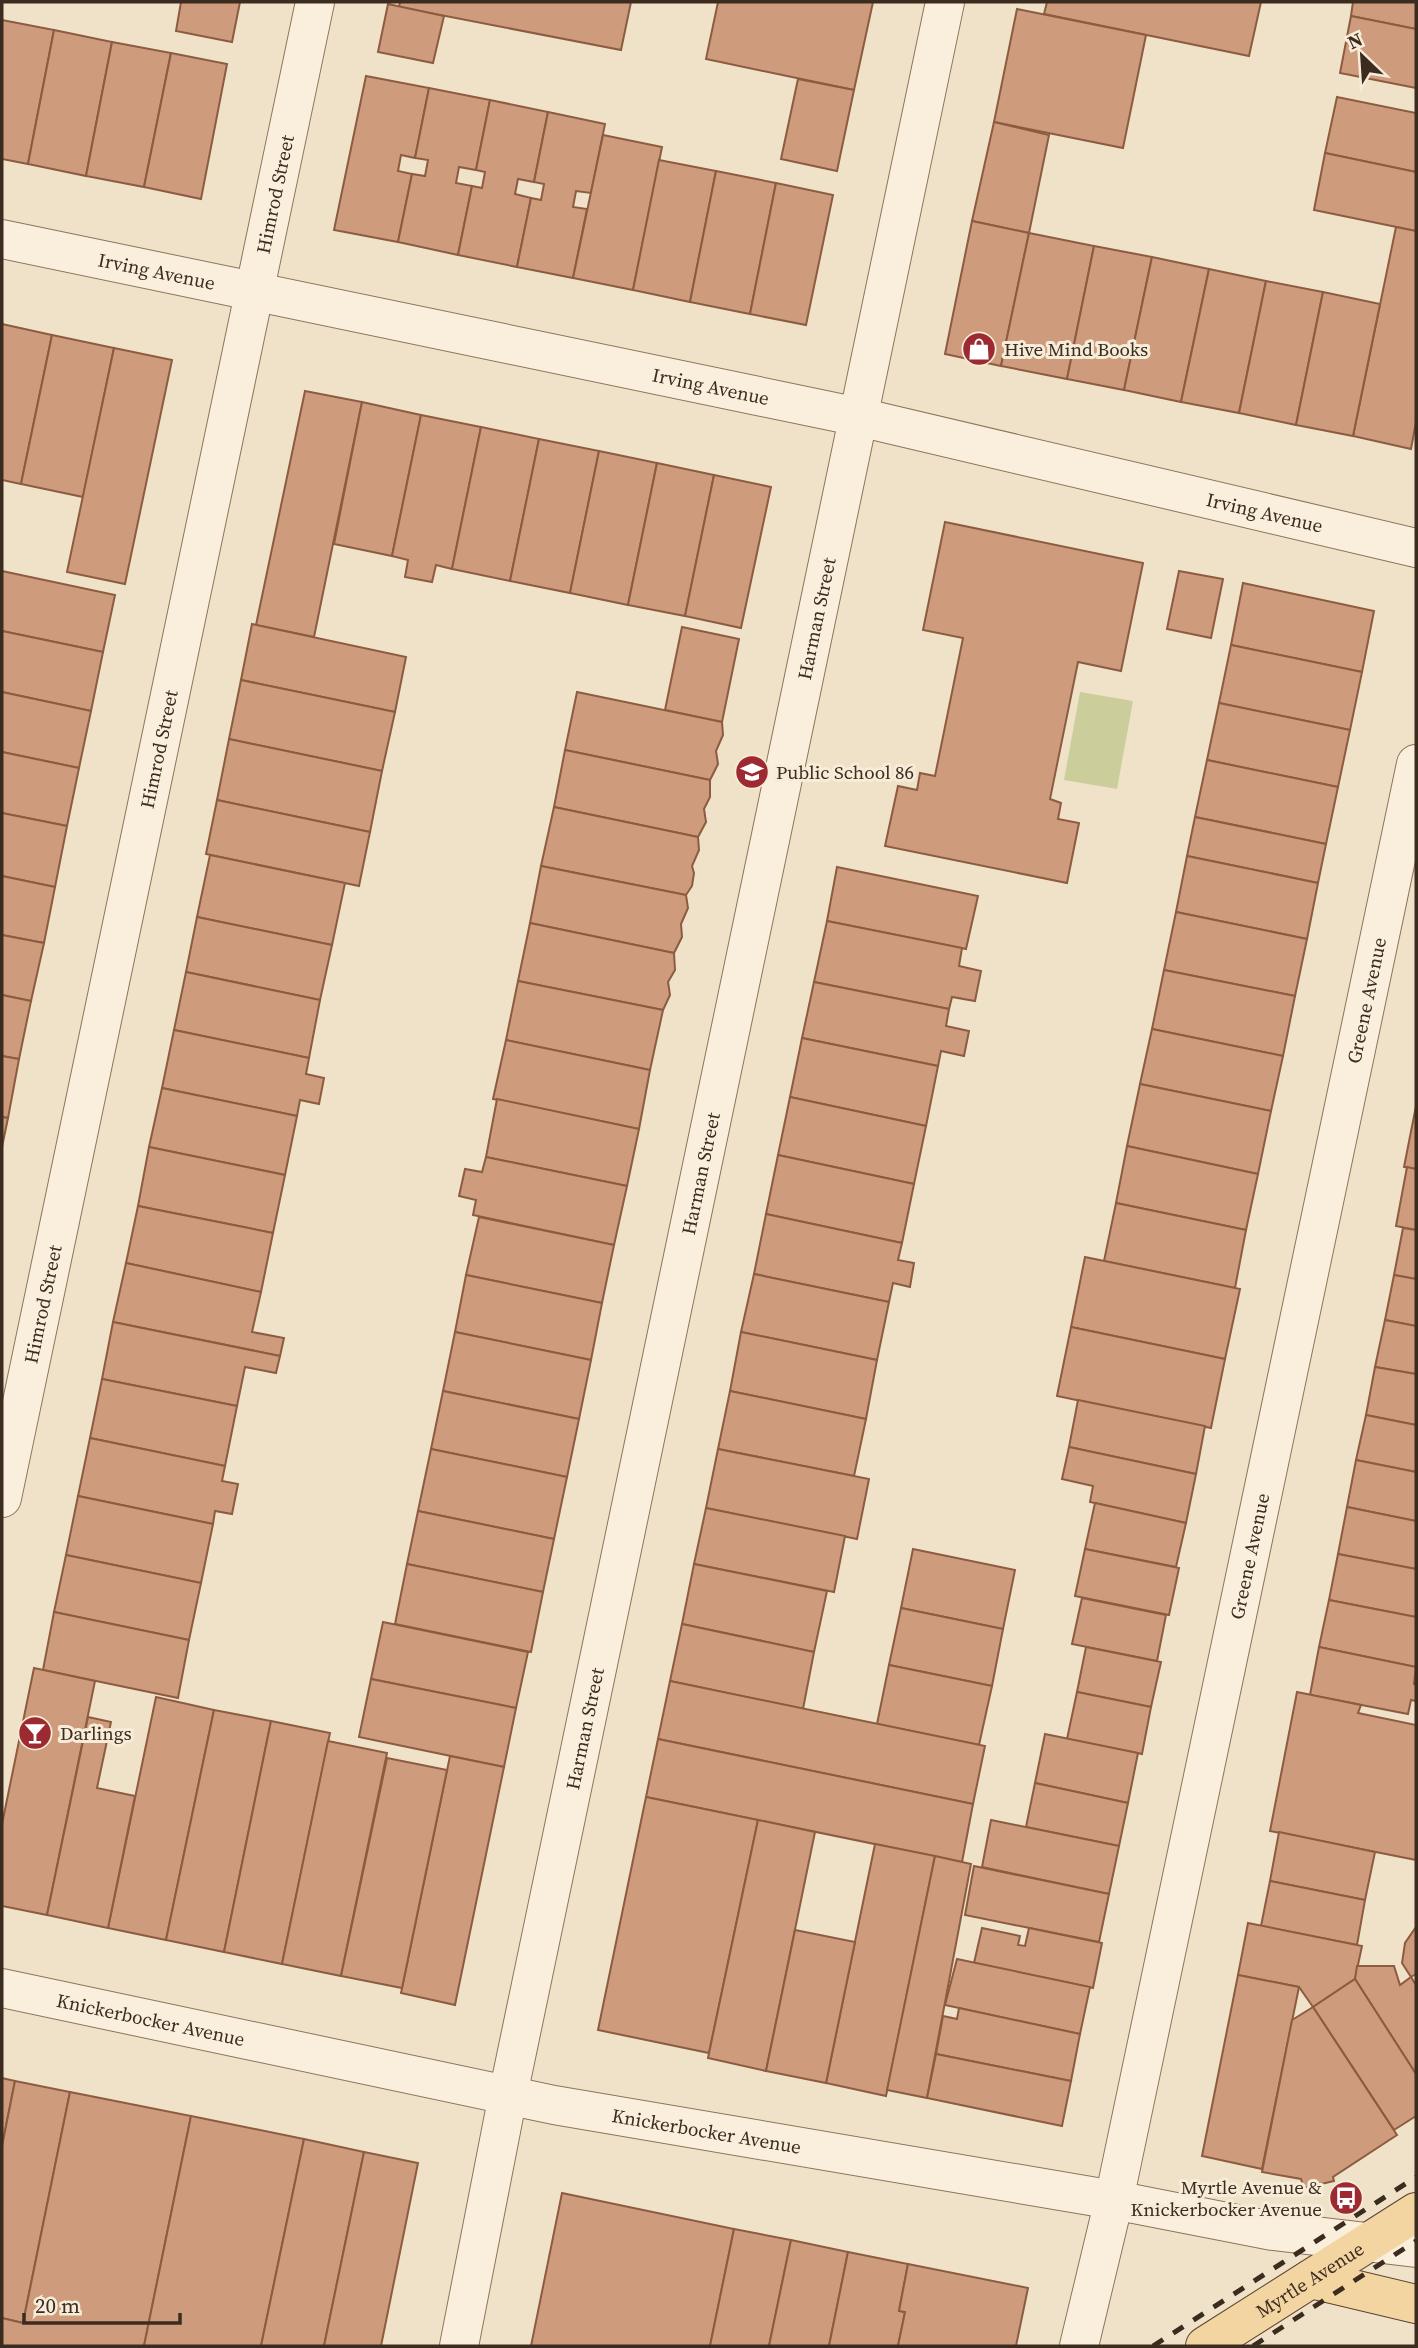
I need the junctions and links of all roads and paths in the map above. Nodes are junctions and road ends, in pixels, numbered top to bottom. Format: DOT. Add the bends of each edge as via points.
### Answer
graph roads {
  1 [pos="315,2"];
  2 [pos="945,2"];
  3 [pos="2,239"];
  4 [pos="253,291"];
  5 [pos="859,417"];
  6 [pos="1416,548"];
  7 [pos="1416,764"];
  8 [pos="2,1498"];
  9 [pos="2,1988"];
  10 [pos="508,2095"];
  11 [pos="1114,2200"];
  12 [pos="1416,2211"];
  13 [pos="1369,2242"];
  14 [pos="1416,2248"];
  15 [pos="1311,2279"];
  16 [pos="1416,2304"];
  17 [pos="459,2346"];
  18 [pos="1079,2346"];
  19 [pos="1205,2346"];
  1 -- 4 [label="street, Himrod Street"];
  2 -- 5 [label="street, Harman Street"];
  3 -- 4 [label="street, Irving Avenue"];
  4 -- 5 [label="street, Irving Avenue"];
  4 -- 8 [label="street, Himrod Street"];
  5 -- 6 [label="street, Irving Avenue"];
  5 -- 10 [label="street, Harman Street"];
  7 -- 11 [label="street, Greene Avenue"];
  9 -- 10 [label="street, Knickerbocker Avenue"];
  10 -- 11 [label="street, Knickerbocker Avenue"];
  10 -- 17 [label="street, Harman Street"];
  11 -- 13 [label="street, Knickerbocker Avenue" via="1273,2231"];
  11 -- 18 [label="street, Greene Avenue"];
  12 -- 13 [label="main road, Myrtle Avenue"];
  13 -- 14 [label="street, Knickerbocker Avenue"];
  13 -- 15 [label="main road, Myrtle Avenue"];
  15 -- 16 [label="main road"];
  15 -- 19 [label="main road, Myrtle Avenue"];
}
